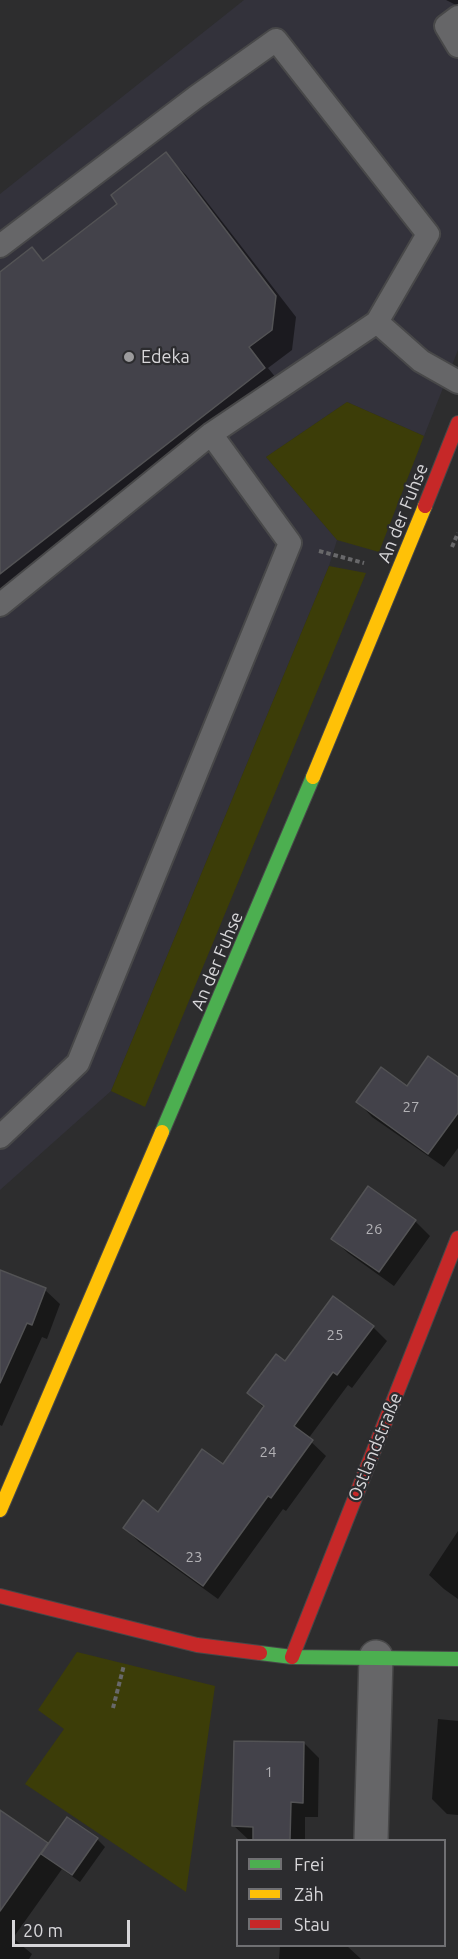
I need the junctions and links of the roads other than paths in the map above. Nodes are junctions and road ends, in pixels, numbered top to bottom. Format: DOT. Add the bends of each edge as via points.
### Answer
graph roads {
  1 [pos="458,17"];
  2 [pos="458,46"];
  3 [pos="0,246"];
  4 [pos="377,322"];
  5 [pos="458,382"];
  6 [pos="458,423"];
  7 [pos="211,434"];
  8 [pos="0,605"];
  9 [pos="0,1137"];
  10 [pos="458,1238"];
  11 [pos="0,1510"];
  12 [pos="0,1596"];
  13 [pos="292,1657"];
  14 [pos="376,1657"];
  15 [pos="458,1659"];
  16 [pos="370,1839"];
  1 -- 2 [label="lane" via="446,26"];
  3 -- 4 [label="lane" via="276,40 428,234"];
  4 -- 5 [label="lane" via="421,361"];
  4 -- 7 [label="lane"];
  6 -- 11 [label="street, An der Fuhse" via="222,996"];
  7 -- 8 [label="lane"];
  7 -- 9 [label="lane" via="290,543 78,1063"];
  10 -- 13 [label="street, Ostlandstraße"];
  12 -- 13 [label="street" via="197,1645"];
  13 -- 14 [label="street"];
  14 -- 15 [label="street"];
  14 -- 16 [label="street"];
}
